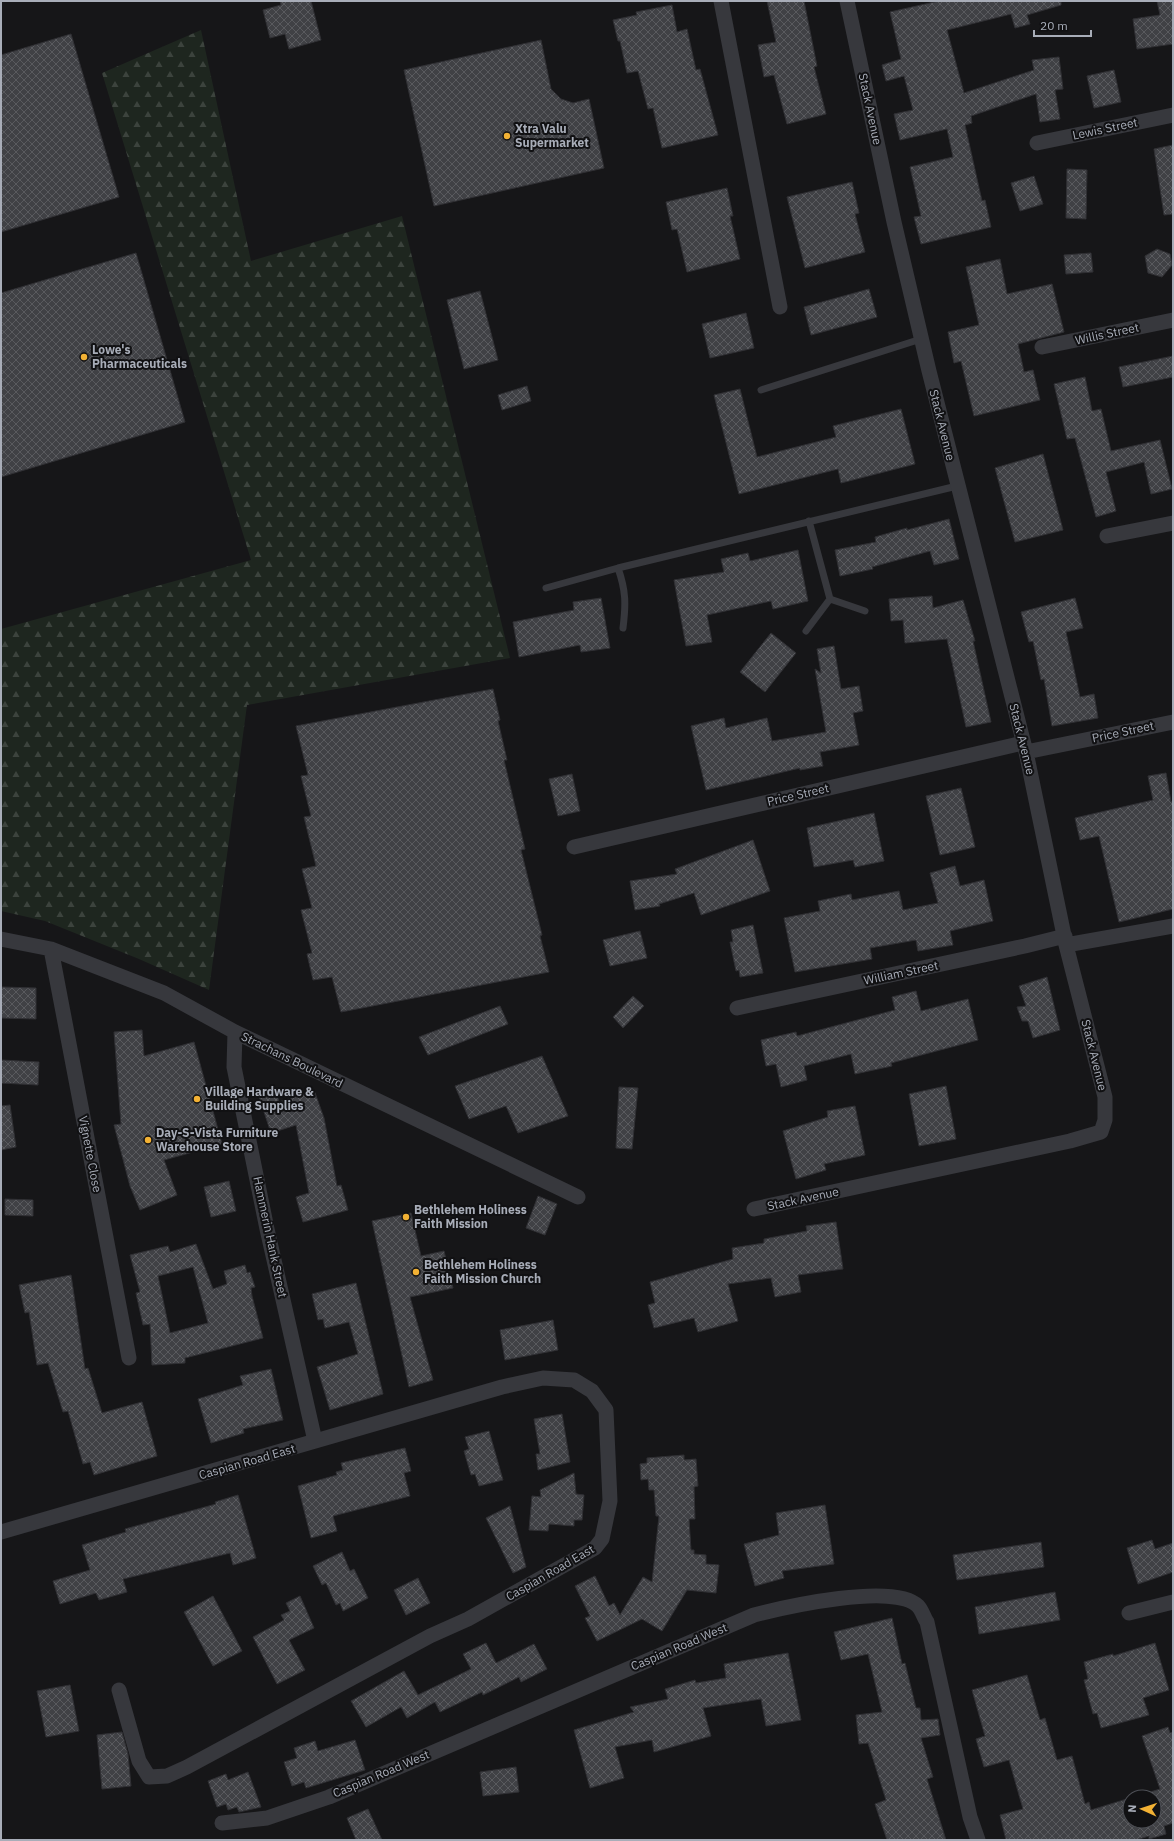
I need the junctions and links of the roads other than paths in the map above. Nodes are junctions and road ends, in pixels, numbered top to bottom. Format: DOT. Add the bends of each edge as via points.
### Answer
graph roads {
  1 [pos="721,1"];
  2 [pos="847,1"];
  3 [pos="1173,115"];
  4 [pos="1037,143"];
  5 [pos="780,306"];
  6 [pos="1173,320"];
  7 [pos="921,339"];
  8 [pos="1042,348"];
  9 [pos="761,390"];
  10 [pos="958,486"];
  11 [pos="809,522"];
  12 [pos="1173,523"];
  13 [pos="1107,536"];
  14 [pos="618,568"];
  15 [pos="546,588"];
  16 [pos="830,599"];
  17 [pos="865,611"];
  18 [pos="623,628"];
  19 [pos="806,631"];
  20 [pos="1173,722"];
  21 [pos="1024,748"];
  22 [pos="574,847"];
  23 [pos="1173,926"];
  24 [pos="1,940"];
  25 [pos="1065,941"];
  26 [pos="51,949"];
  27 [pos="737,1008"];
  28 [pos="236,1032"];
  29 [pos="578,1197"];
  30 [pos="754,1209"];
  31 [pos="129,1358"];
  32 [pos="315,1441"];
  33 [pos="1,1532"];
  34 [pos="1173,1602"];
  35 [pos="1129,1613"];
  36 [pos="119,1690"];
  37 [pos="222,1823"];
  38 [pos="978,1840"];
  1 -- 5 [label="street"];
  2 -- 7 [label="street, Stack Avenue"];
  3 -- 4 [label="street, Lewis Street"];
  6 -- 8 [label="street, Willis Street"];
  7 -- 9 [label="lane"];
  7 -- 10 [label="street, Stack Avenue"];
  10 -- 11 [label="lane"];
  10 -- 21 [label="street, Stack Avenue"];
  11 -- 14 [label="lane"];
  11 -- 16 [label="lane"];
  12 -- 13 [label="street"];
  14 -- 15 [label="lane"];
  14 -- 18 [label="lane" via="625,592"];
  16 -- 17 [label="lane"];
  16 -- 19 [label="lane"];
  20 -- 21 [label="street, Price Street"];
  21 -- 22 [label="street, Price Street"];
  21 -- 25 [label="street, Stack Avenue"];
  23 -- 25 [label="street, William Street"];
  24 -- 26 [label="street, Strachans Boulevard"];
  25 -- 27 [label="street, William Street" via="1025,946"];
  25 -- 30 [label="street, Stack Avenue" via="1105,1097 1105,1120 1101,1132 1070,1141"];
  26 -- 28 [label="street, Strachans Boulevard" via="164,993"];
  26 -- 31 [label="street, Vignette Close"];
  28 -- 29 [label="street, Strachans Boulevard"];
  28 -- 32 [label="street, Hammerin Hank Street" via="234,1067 267,1229"];
  32 -- 33 [label="street, Caspian Road East"];
  32 -- 36 [label="street, Caspian Road East" via="502,1387 543,1378 574,1380 592,1391 606,1410 610,1501 602,1539 595,1548 468,1619 430,1636 167,1776 150,1777 139,1762"];
  34 -- 35 [label="street"];
  37 -- 38 [label="street, Caspian Road West" via="267,1818 329,1797 754,1615 786,1606 867,1595 899,1597 918,1606 927,1622 970,1816"];
}
